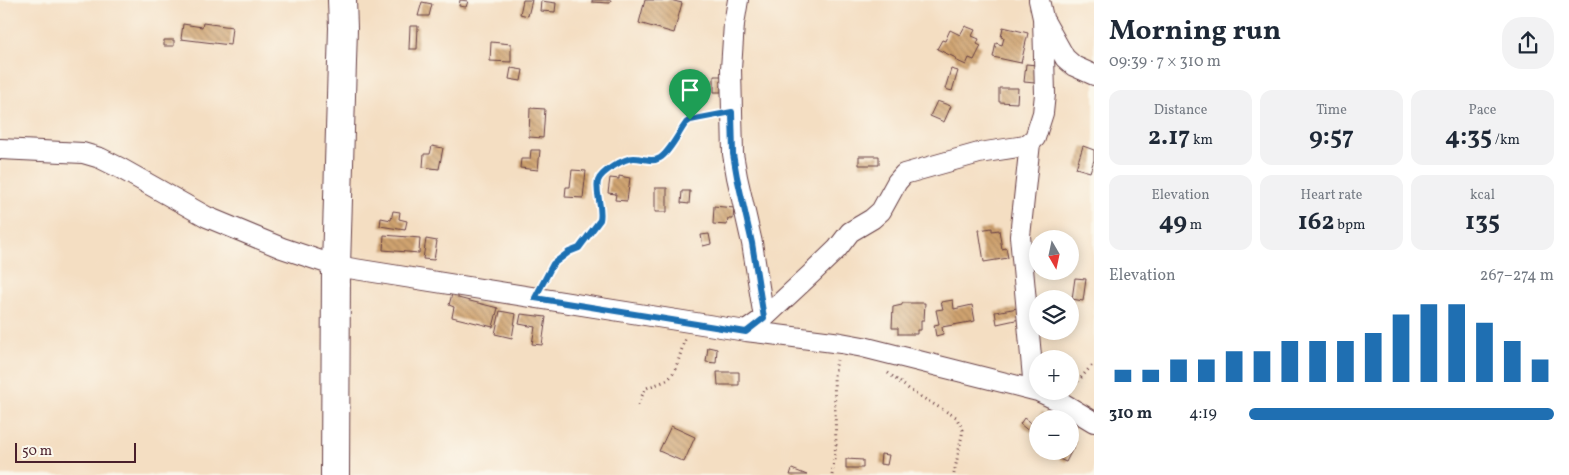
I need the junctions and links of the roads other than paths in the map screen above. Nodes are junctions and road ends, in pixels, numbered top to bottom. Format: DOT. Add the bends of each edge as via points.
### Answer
graph roads {
  1 [pos="342,0"];
  2 [pos="738,0"];
  3 [pos="1041,9"];
  4 [pos="1094,75"];
  5 [pos="1035,138"];
  6 [pos="0,149"];
  7 [pos="336,266"];
  8 [pos="764,318"];
  9 [pos="746,332"];
  10 [pos="1033,350"];
  11 [pos="1029,388"];
  12 [pos="1057,400"];
  13 [pos="1094,422"];
  14 [pos="335,475"];
  1 -- 7 [label="main road"];
  2 -- 8 [label="street" via="731,69 733,154"];
  3 -- 4 [label="street" via="1065,58"];
  3 -- 5 [label="street" via="1045,94"];
  5 -- 8 [label="street" via="1025,146 979,153 904,174 881,211 850,232 837,249"];
  5 -- 10 [label="street" via="1030,143 1020,236"];
  6 -- 7 [label="street" via="83,153 100,158 207,217"];
  7 -- 9 [label="street"];
  7 -- 14 [label="main road"];
  8 -- 9 [label="street"];
  9 -- 11 [label="street" via="873,349"];
  12 -- 13 [label="street"];
}
